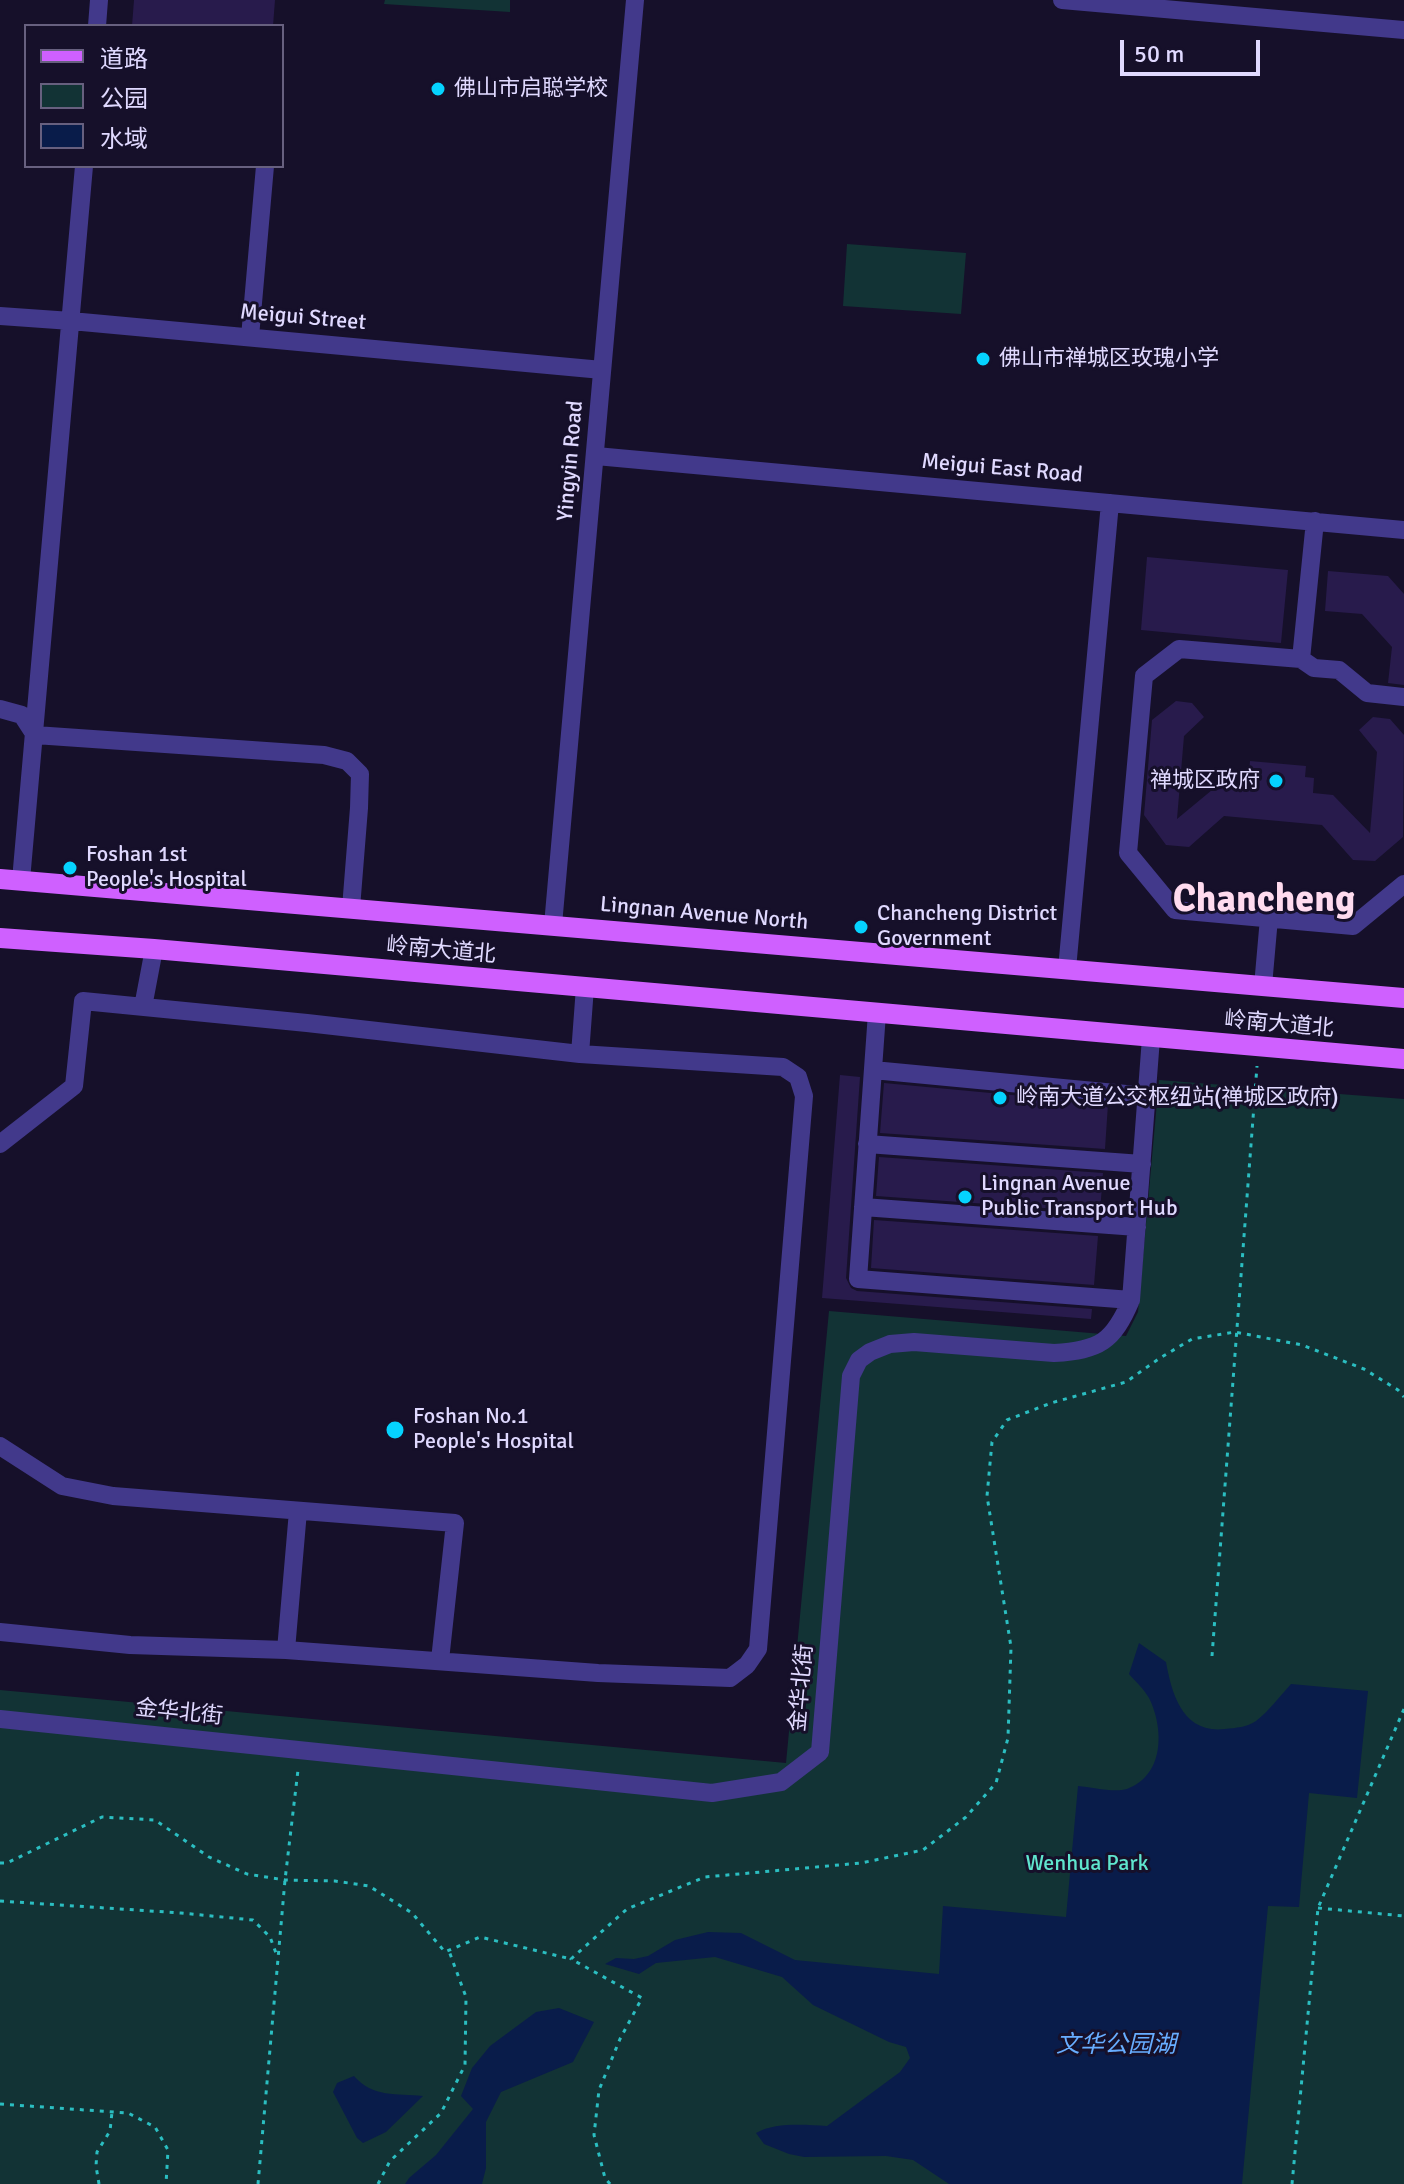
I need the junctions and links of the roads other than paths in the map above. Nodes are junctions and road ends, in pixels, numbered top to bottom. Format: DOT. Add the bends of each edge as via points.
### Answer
graph roads {
  1 [pos="99,0"];
  2 [pos="635,0"];
  3 [pos="1062,0"];
  4 [pos="1135,3"];
  5 [pos="97,24"];
  6 [pos="1404,30"];
  7 [pos="84,168"];
  8 [pos="265,168"];
  9 [pos="0,316"];
  10 [pos="71,321"];
  11 [pos="250,337"];
  12 [pos="602,370"];
  13 [pos="596,456"];
  14 [pos="1110,503"];
  15 [pos="1315,521"];
  16 [pos="1404,530"];
  17 [pos="1301,659"];
  18 [pos="1404,697"];
  19 [pos="0,709"];
  20 [pos="35,735"];
  21 [pos="0,879"];
  22 [pos="21,880"];
  23 [pos="1404,884"];
  24 [pos="351,908"];
  25 [pos="1269,918"];
  26 [pos="553,925"];
  27 [pos="0,938"];
  28 [pos="154,949"];
  29 [pos="1067,969"];
  30 [pos="1263,986"];
  31 [pos="585,987"];
  32 [pos="1404,998"];
  33 [pos="143,1007"];
  34 [pos="877,1013"];
  35 [pos="1151,1038"];
  36 [pos="580,1054"];
  37 [pos="1404,1059"];
  38 [pos="873,1070"];
  39 [pos="1147,1096"];
  40 [pos="0,1144"];
  41 [pos="867,1144"];
  42 [pos="1142,1164"];
  43 [pos="863,1207"];
  44 [pos="1137,1227"];
  45 [pos="1131,1300"];
  46 [pos="0,1446"];
  47 [pos="298,1511"];
  48 [pos="0,1632"];
  49 [pos="286,1650"];
  50 [pos="440,1660"];
  51 [pos="0,1719"];
  1 -- 5 [label="street"];
  2 -- 12 [label="street, Yingyin Road"];
  3 -- 4 [label="street"];
  4 -- 6 [label="street"];
  7 -- 10 [label="street"];
  8 -- 11 [label="street"];
  9 -- 10 [label="street, Meigui Street"];
  10 -- 11 [label="street, Meigui Street"];
  10 -- 20 [label="street"];
  11 -- 12 [label="street, Meigui Street"];
  12 -- 13 [label="street, Yingyin Road"];
  13 -- 14 [label="street, Meigui East Road"];
  13 -- 26 [label="street, Yingyin Road"];
  14 -- 15 [label="street, Meigui East Road"];
  14 -- 29 [label="street"];
  15 -- 16 [label="street, Meigui East Road"];
  15 -- 17 [label="street"];
  17 -- 18 [label="street" via="1314,668 1339,670 1367,693"];
  17 -- 25 [label="street" via="1179,649 1144,676 1128,853 1175,910"];
  19 -- 20 [label="street" via="22,715"];
  20 -- 22 [label="street"];
  20 -- 24 [label="street" via="324,755 347,761 360,774"];
  21 -- 22 [label="main road, Lingnan Avenue North"];
  22 -- 24 [label="main road, Lingnan Avenue North"];
  23 -- 25 [label="street" via="1353,926"];
  24 -- 26 [label="main road, Lingnan Avenue North"];
  25 -- 30 [label="street"];
  26 -- 29 [label="main road, Lingnan Avenue North"];
  27 -- 28 [label="main road, 岭南大道北"];
  28 -- 31 [label="main road, 岭南大道北"];
  28 -- 33 [label="street"];
  29 -- 30 [label="main road, Lingnan Avenue North"];
  30 -- 32 [label="main road, Lingnan Avenue North"];
  31 -- 34 [label="main road, 岭南大道北"];
  31 -- 36 [label="street"];
  33 -- 36 [label="street"];
  33 -- 40 [label="street" via="83,1001 74,1086"];
  34 -- 35 [label="main road, 岭南大道北"];
  34 -- 38 [label="street"];
  35 -- 37 [label="main road, 岭南大道北"];
  35 -- 39 [label="street, 金华北街"];
  36 -- 50 [label="street" via="783,1067 798,1077 804,1096 758,1649 730,1678"];
  38 -- 39 [label="street"];
  38 -- 41 [label="street"];
  39 -- 42 [label="street, 金华北街"];
  41 -- 42 [label="street"];
  41 -- 43 [label="street"];
  42 -- 44 [label="street, 金华北街"];
  43 -- 44 [label="street"];
  43 -- 45 [label="street" via="858,1279"];
  44 -- 45 [label="street, 金华北街"];
  45 -- 51 [label="street, 金华北街" via="1108,1338 1075,1352 914,1342 890,1344 859,1360 851,1376 820,1752 781,1782 712,1793"];
  46 -- 47 [label="street" via="62,1486 113,1496"];
  47 -- 49 [label="street"];
  47 -- 50 [label="street" via="455,1523"];
  48 -- 49 [label="street" via="130,1645"];
  49 -- 50 [label="street"];
}
